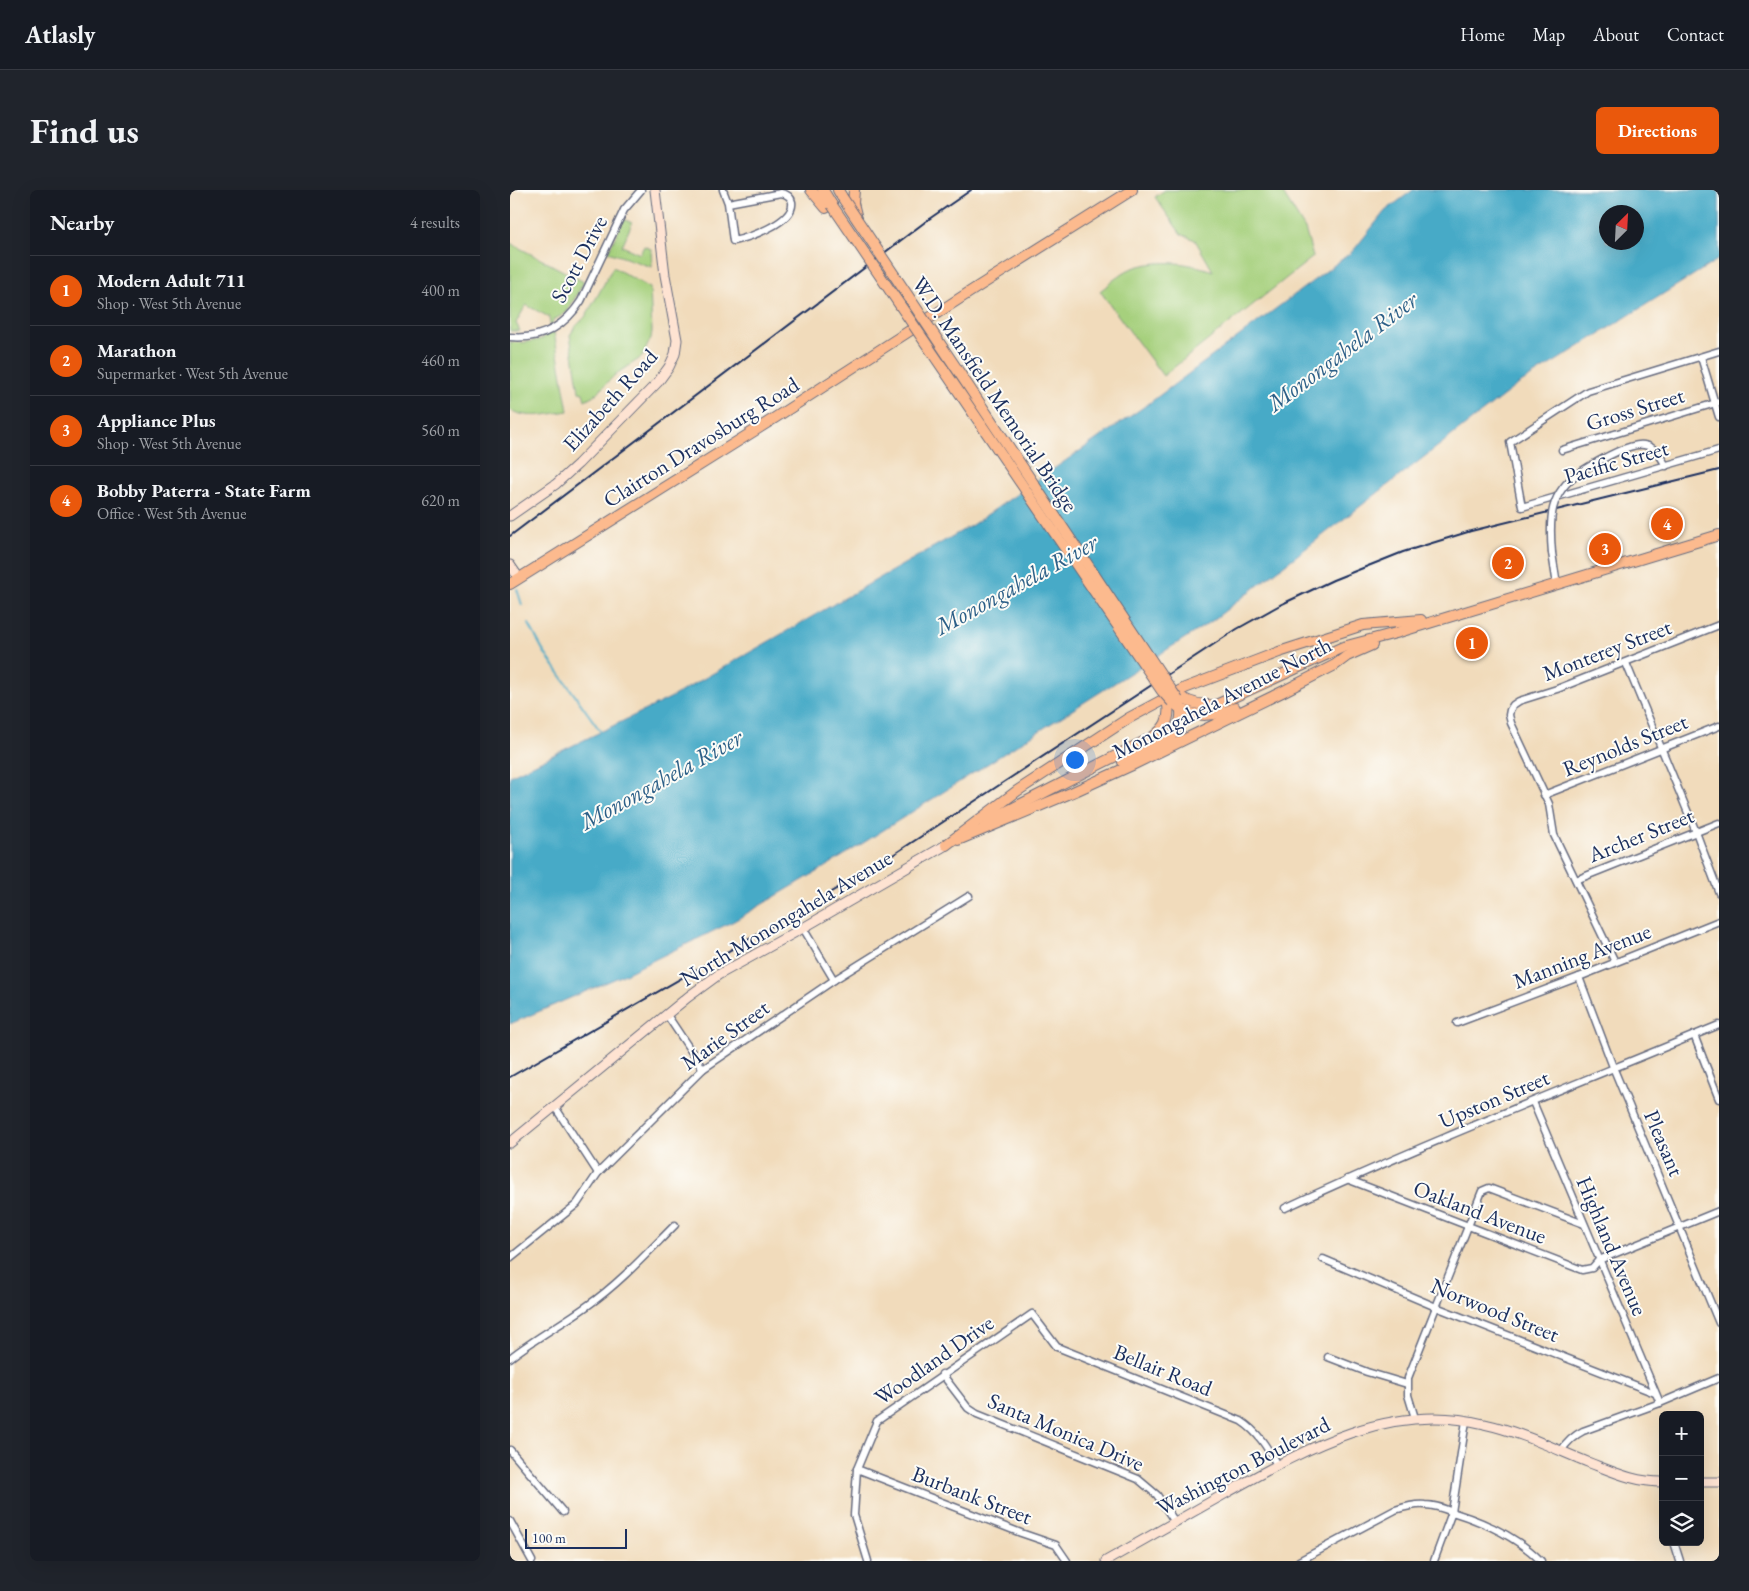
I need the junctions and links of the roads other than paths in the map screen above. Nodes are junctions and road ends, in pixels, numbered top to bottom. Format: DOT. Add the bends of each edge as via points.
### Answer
graph roads {
  1 [pos="642,190"];
  2 [pos="655,190"];
  3 [pos="723,190"];
  4 [pos="811,190"];
  5 [pos="823,190"];
  6 [pos="854,190"];
  7 [pos="1132,190"];
  8 [pos="840,193"];
  9 [pos="728,203"];
  10 [pos="829,206"];
  11 [pos="858,222"];
  12 [pos="915,331"];
  13 [pos="510,336"];
  14 [pos="1719,351"];
  15 [pos="1701,357"];
  16 [pos="1717,403"];
  17 [pos="1719,417"];
  18 [pos="1562,450"];
  19 [pos="1719,450"];
  20 [pos="1666,466"];
  21 [pos="510,516"];
  22 [pos="1719,535"];
  23 [pos="510,565"];
  24 [pos="514,581"];
  25 [pos="1557,585"];
  26 [pos="1450,617"];
  27 [pos="1719,625"];
  28 [pos="1396,633"];
  29 [pos="1347,656"];
  30 [pos="1626,663"];
  31 [pos="1166,688"];
  32 [pos="1176,703"];
  33 [pos="1719,726"];
  34 [pos="1660,750"];
  35 [pos="1544,795"];
  36 [pos="1017,815"];
  37 [pos="1719,823"];
  38 [pos="1696,832"];
  39 [pos="946,845"];
  40 [pos="1576,880"];
  41 [pos="1719,893"];
  42 [pos="969,896"];
  43 [pos="1719,921"];
  44 [pos="804,928"];
  45 [pos="1615,962"];
  46 [pos="1579,977"];
  47 [pos="834,980"];
  48 [pos="667,1015"];
  49 [pos="1457,1022"];
  50 [pos="1719,1025"];
  51 [pos="1694,1035"];
  52 [pos="1613,1067"];
  53 [pos="702,1069"];
  54 [pos="1719,1099"];
  55 [pos="1534,1102"];
  56 [pos="555,1106"];
  57 [pos="510,1143"];
  58 [pos="598,1173"];
  59 [pos="1346,1180"];
  60 [pos="1285,1208"];
  61 [pos="1719,1211"];
  62 [pos="675,1224"];
  63 [pos="1584,1224"];
  64 [pos="1467,1226"];
  65 [pos="1680,1227"];
  66 [pos="510,1258"];
  67 [pos="1322,1259"];
  68 [pos="1599,1260"];
  69 [pos="1436,1306"];
  70 [pos="1032,1314"];
  71 [pos="1719,1322"];
  72 [pos="1328,1357"];
  73 [pos="510,1358"];
  74 [pos="942,1374"];
  75 [pos="1719,1378"];
  76 [pos="1407,1384"];
  77 [pos="1655,1392"];
  78 [pos="1660,1403"];
  79 [pos="1415,1418"];
  80 [pos="1466,1421"];
  81 [pos="510,1450"];
  82 [pos="1561,1451"];
  83 [pos="1277,1465"];
  84 [pos="857,1469"];
  85 [pos="1659,1482"];
  86 [pos="1704,1482"];
  87 [pos="1719,1482"];
  88 [pos="563,1512"];
  89 [pos="1452,1512"];
  90 [pos="510,1521"];
  91 [pos="1175,1522"];
  92 [pos="1675,1546"];
  93 [pos="532,1561"];
  94 [pos="868,1561"];
  95 [pos="1067,1561"];
  96 [pos="1106,1561"];
  97 [pos="1299,1561"];
  98 [pos="1434,1561"];
  99 [pos="1541,1561"];
  100 [pos="1680,1561"];
  1 -- 13 [label="street, Scott Drive" via="624,210 572,314 557,326 533,336"];
  2 -- 21 [label="main road, Elizabeth Road" via="677,340 672,361 658,382 578,464 556,484"];
  3 -- 9 [label="street"];
  4 -- 10 [label="main road"];
  5 -- 10 [label="main road"];
  6 -- 11 [label="main road, bridge" via="853,203"];
  7 -- 12 [label="main road, Clairton Dravosburg Road"];
  8 -- 11 [label="main road, W.D. Mansfield Memorial Bridge, bridge"];
  9 -- 9 [label="street" via="781,193 787,194 792,203 790,211 771,227 733,241"];
  10 -- 12 [label="main road, W.D. Mansfield Memorial Bridge, bridge" via="877,283"];
  11 -- 31 [label="main road, W.D. Mansfield Memorial Bridge, bridge"];
  12 -- 24 [label="main road, Clairton Dravosburg Road"];
  12 -- 31 [label="main road, W.D. Mansfield Memorial Bridge, bridge"];
  14 -- 15 [label="street"];
  15 -- 16 [label="street"];
  15 -- 20 [label="street, Pacific Street" via="1588,391 1510,442 1522,507"];
  16 -- 17 [label="street"];
  16 -- 18 [label="street, Gross Street"];
  19 -- 20 [label="street, Pacific Street"];
  20 -- 25 [label="street, bridge" via="1654,449 1636,445 1604,458 1563,486 1554,503 1550,529"];
  22 -- 25 [label="main road"];
  23 -- 24 [label="main road"];
  25 -- 26 [label="main road"];
  26 -- 28 [label="main road"];
  26 -- 39 [label="main road, Monongahela Avenue North" via="1363,625 1279,652 1185,688 1129,718 1017,791"];
  27 -- 30 [label="street, Monterey Street"];
  28 -- 29 [label="main road, Monongahela Avenue North"];
  28 -- 32 [label="main road" via="1343,647 1216,706"];
  29 -- 32 [label="main road" via="1225,712 1195,714"];
  29 -- 36 [label="main road, Monongahela Avenue North" via="1335,665 1177,743"];
  30 -- 34 [label="street"];
  30 -- 35 [label="street, Monterey Street" via="1527,697 1513,705 1509,716 1511,723"];
  31 -- 32 [label="main road, bridge"];
  32 -- 36 [label="main road" via="1180,722 1167,740"];
  32 -- 39 [label="main road" via="1162,731 1153,738 1000,814"];
  33 -- 34 [label="street, Reynolds Street"];
  34 -- 35 [label="street, Reynolds Street"];
  34 -- 38 [label="street"];
  35 -- 40 [label="street" via="1549,804 1554,835"];
  36 -- 39 [label="main road, Monongahela Avenue North"];
  37 -- 38 [label="street, Archer Street"];
  38 -- 40 [label="street, Archer Street"];
  38 -- 41 [label="street"];
  39 -- 44 [label="main road, North Monongahela Avenue"];
  40 -- 45 [label="street"];
  42 -- 47 [label="street, Marie Street"];
  43 -- 45 [label="street, Manning Avenue"];
  44 -- 47 [label="street"];
  44 -- 48 [label="main road, North Monongahela Avenue" via="718,975"];
  45 -- 46 [label="street, Manning Avenue"];
  46 -- 49 [label="street, Manning Avenue"];
  46 -- 52 [label="street, Pleasant"];
  47 -- 53 [label="street, Marie Street"];
  48 -- 53 [label="street"];
  48 -- 56 [label="main road, North Monongahela Avenue"];
  50 -- 51 [label="street, Upston Street"];
  51 -- 52 [label="street, Upston Street"];
  51 -- 54 [label="street"];
  52 -- 55 [label="street, Upston Street"];
  52 -- 65 [label="street, Pleasant"];
  53 -- 58 [label="street, Marie Street"];
  55 -- 59 [label="street, Upston Street"];
  55 -- 63 [label="street, Highland Avenue"];
  56 -- 57 [label="main road, North Monongahela Avenue"];
  56 -- 58 [label="street"];
  58 -- 66 [label="street, Marie Street" via="577,1204"];
  59 -- 60 [label="street, Upston Street"];
  59 -- 64 [label="street, Oakland Avenue"];
  61 -- 65 [label="street"];
  62 -- 73 [label="street" via="618,1282"];
  63 -- 64 [label="street" via="1489,1188 1482,1190"];
  63 -- 68 [label="street, Highland Avenue"];
  64 -- 68 [label="street, Oakland Avenue" via="1582,1270 1592,1268"];
  64 -- 69 [label="street"];
  65 -- 68 [label="street"];
  65 -- 71 [label="street, Pleasant"];
  67 -- 69 [label="street, Norwood Street"];
  68 -- 77 [label="street, Highland Avenue"];
  69 -- 76 [label="street"];
  69 -- 77 [label="street, Norwood Street"];
  70 -- 74 [label="street, Woodland Drive"];
  70 -- 83 [label="street, Bellair Road" via="1057,1347 1241,1421 1258,1435"];
  72 -- 76 [label="street"];
  74 -- 84 [label="street, Woodland Drive" via="877,1421"];
  74 -- 91 [label="street, Santa Monica Drive" via="968,1408 977,1414 1138,1479 1157,1495"];
  75 -- 78 [label="street"];
  76 -- 79 [label="street"];
  77 -- 78 [label="street, Highland Avenue"];
  78 -- 82 [label="street" via="1583,1431"];
  79 -- 80 [label="main road, Washington Boulevard"];
  79 -- 83 [label="main road, Washington Boulevard" via="1348,1433"];
  80 -- 82 [label="main road, Washington Boulevard" via="1518,1433"];
  80 -- 89 [label="street"];
  81 -- 88 [label="street"];
  82 -- 85 [label="main road, Washington Boulevard" via="1635,1480"];
  83 -- 91 [label="main road, Washington Boulevard"];
  84 -- 94 [label="street, Woodland Drive" via="854,1515"];
  84 -- 95 [label="street, Burbank Street" via="1056,1545"];
  86 -- 87 [label="main road"];
  89 -- 97 [label="street" via="1426,1505 1407,1506 1372,1521"];
  89 -- 98 [label="street"];
  89 -- 99 [label="street" via="1496,1528"];
  90 -- 93 [label="street"];
  91 -- 96 [label="main road, Washington Boulevard"];
  92 -- 100 [label="street"];
}
